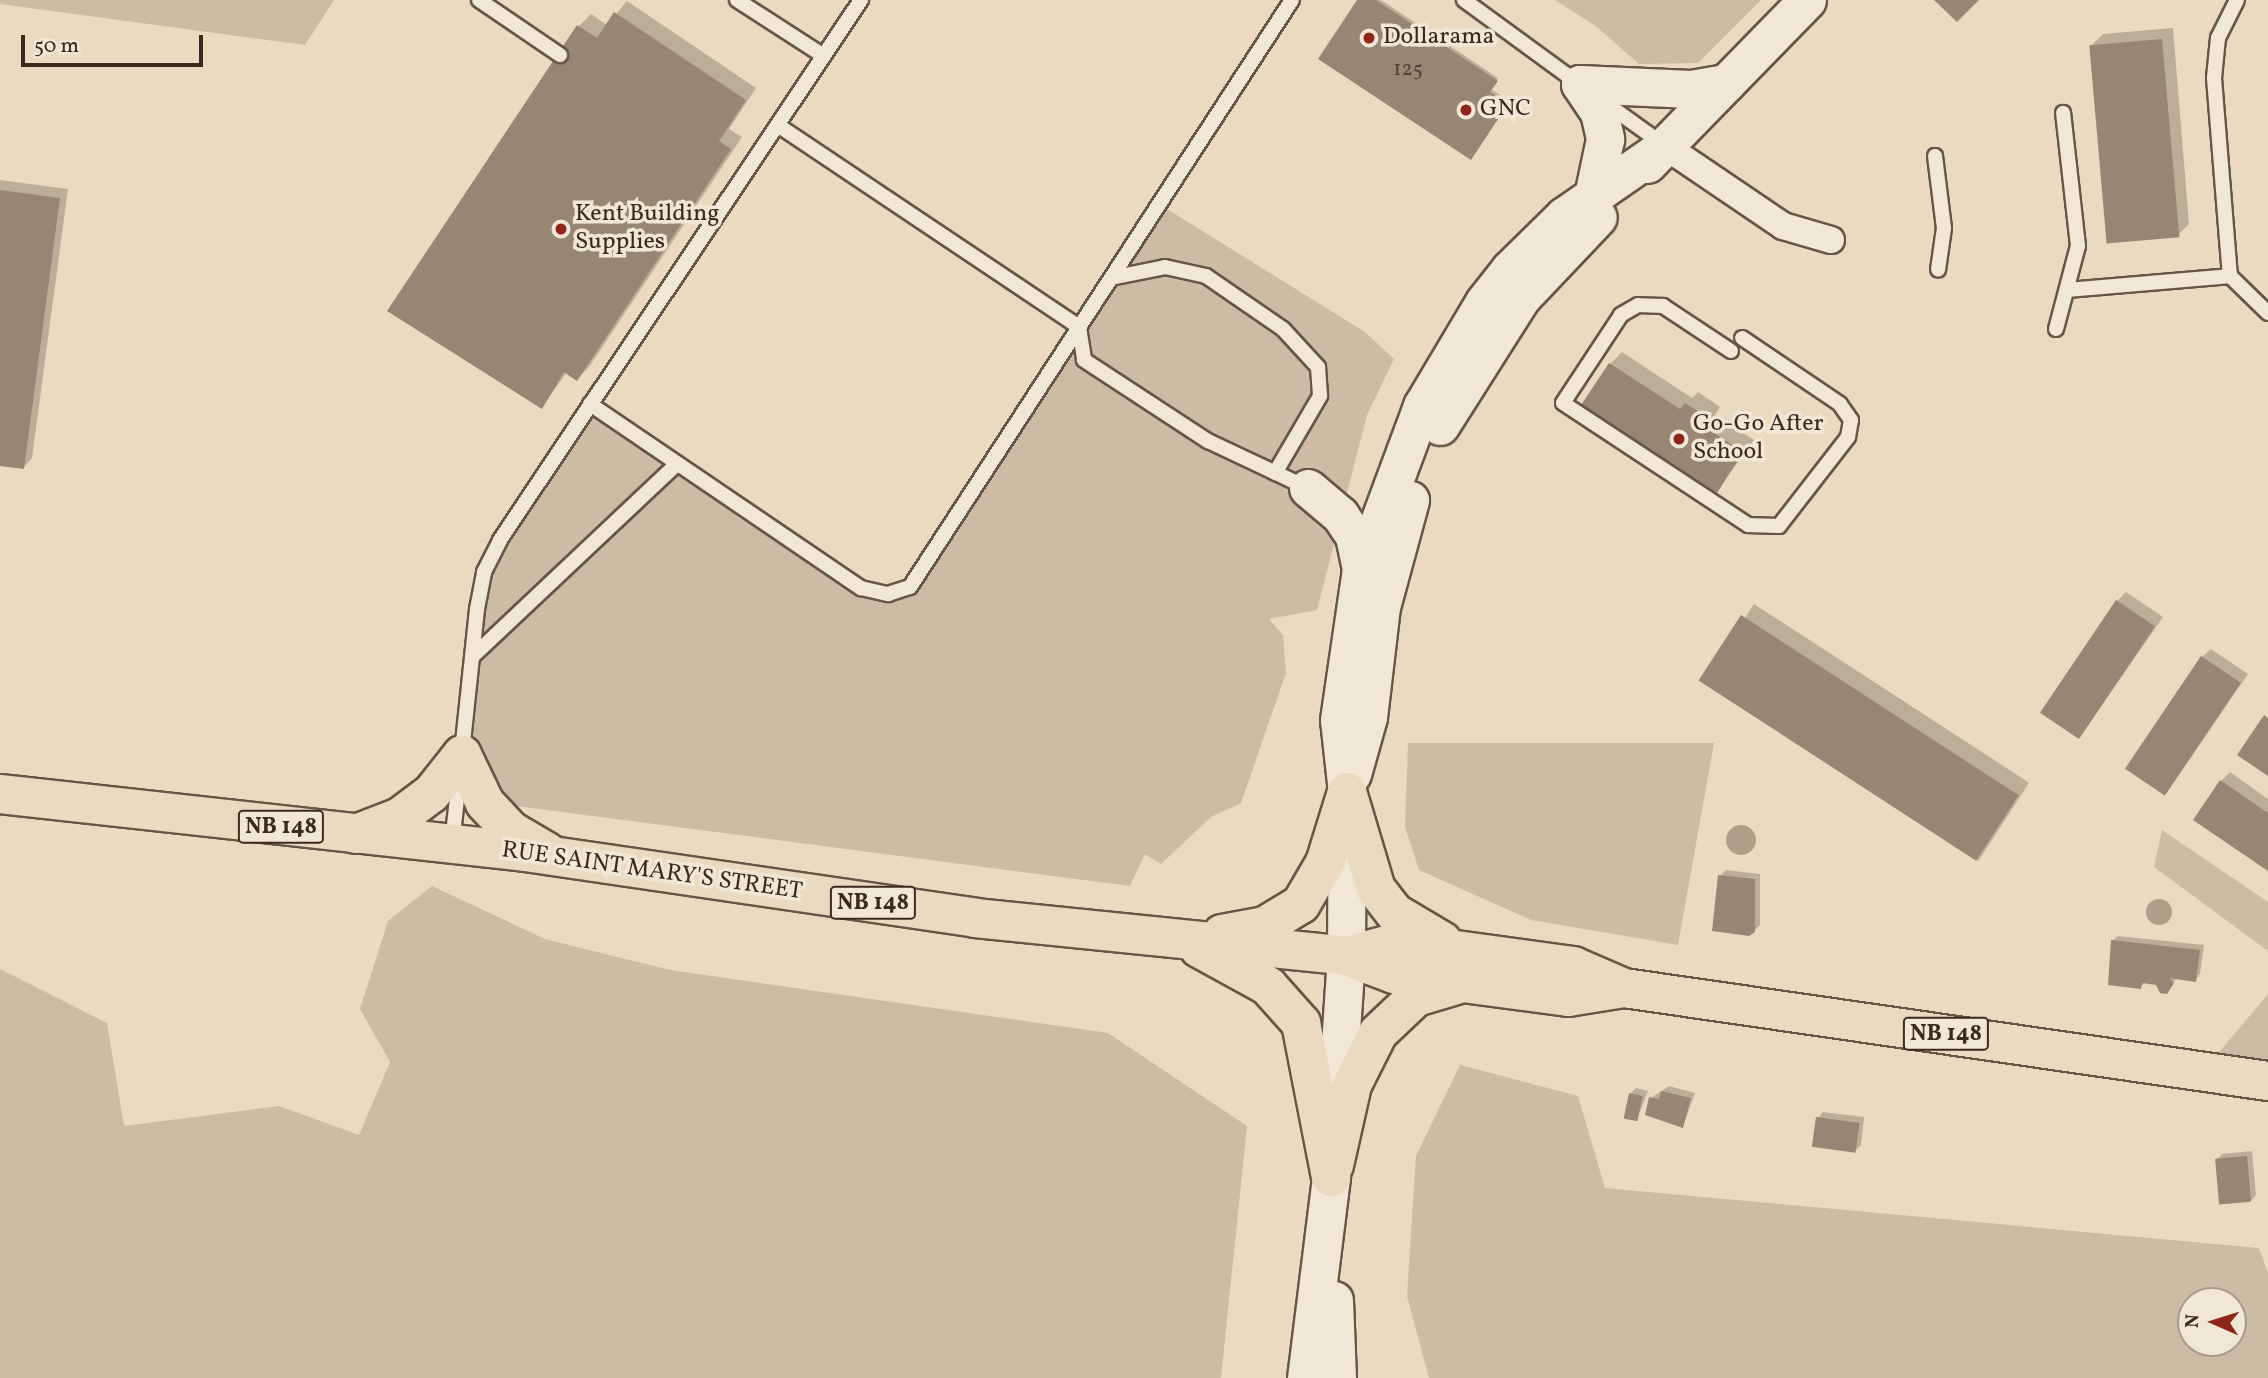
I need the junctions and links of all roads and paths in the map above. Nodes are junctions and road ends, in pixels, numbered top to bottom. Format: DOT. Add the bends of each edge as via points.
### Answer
graph roads {
  1 [pos="479,0"];
  2 [pos="737,0"];
  3 [pos="861,0"];
  4 [pos="1292,0"];
  5 [pos="1464,0"];
  6 [pos="1807,0"];
  7 [pos="2237,0"];
  8 [pos="560,55"];
  9 [pos="824,56"];
  10 [pos="1726,83"];
  11 [pos="1580,84"];
  12 [pos="2063,113"];
  13 [pos="779,126"];
  14 [pos="1665,146"];
  15 [pos="1935,156"];
  16 [pos="1593,196"];
  17 [pos="1831,240"];
  18 [pos="1938,270"];
  19 [pos="2230,276"];
  20 [pos="1111,278"];
  21 [pos="2068,290"];
  22 [pos="2268,313"];
  23 [pos="1079,327"];
  24 [pos="2056,329"];
  25 [pos="1742,338"];
  26 [pos="1731,351"];
  27 [pos="590,404"];
  28 [pos="677,464"];
  29 [pos="1394,471"];
  30 [pos="1275,472"];
  31 [pos="1308,488"];
  32 [pos="1361,570"];
  33 [pos="472,657"];
  34 [pos="462,755"];
  35 [pos="1347,792"];
  36 [pos="0,794"];
  37 [pos="354,835"];
  38 [pos="451,847"];
  39 [pos="561,860"];
  40 [pos="1185,941"];
  41 [pos="1346,956"];
  42 [pos="1465,967"];
  43 [pos="2268,1080"];
  44 [pos="1331,1177"];
  45 [pos="1306,1378"];
  46 [pos="1336,1378"];
  1 -- 8 [label="lane"];
  2 -- 9 [label="lane"];
  3 -- 9 [label="lane"];
  4 -- 20 [label="lane"];
  5 -- 11 [label="lane"];
  6 -- 10 [label="main road"];
  7 -- 19 [label="lane" via="2218,38 2214,78"];
  9 -- 13 [label="lane"];
  10 -- 11 [label="main road" via="1691,89"];
  10 -- 14 [label="main road"];
  11 -- 14 [label="lane"];
  11 -- 16 [label="main road" via="1599,112 1605,139"];
  12 -- 21 [label="lane" via="2078,246"];
  13 -- 23 [label="lane"];
  13 -- 27 [label="lane"];
  14 -- 16 [label="main road"];
  14 -- 17 [label="street" via="1783,226"];
  14 -- 35 [label="main road" via="1522,297 1448,409 1399,529 1381,607 1368,717"];
  15 -- 18 [label="lane" via="1944,228"];
  16 -- 29 [label="main road" via="1537,242 1483,302 1422,406"];
  19 -- 21 [label="lane"];
  19 -- 22 [label="lane"];
  20 -- 23 [label="lane"];
  20 -- 30 [label="lane" via="1165,267 1206,276 1283,329 1318,367 1320,396"];
  21 -- 24 [label="lane"];
  23 -- 28 [label="lane" via="910,587 887,594 861,588"];
  23 -- 30 [label="lane" via="1084,360 1208,441"];
  25 -- 26 [label="lane" via="1840,404 1850,420 1849,437 1779,526 1748,525 1563,403 1621,315 1638,305 1663,306"];
  27 -- 28 [label="lane"];
  27 -- 33 [label="lane" via="500,540 484,572"];
  28 -- 33 [label="lane"];
  29 -- 31 [label="main road" via="1371,489 1348,494"];
  29 -- 32 [label="main road"];
  30 -- 31 [label="lane"];
  31 -- 32 [label="main road" via="1340,515 1354,536"];
  32 -- 35 [label="main road" via="1339,720"];
  33 -- 34 [label="lane"];
  34 -- 37 [label="main road" via="424,799 400,817"];
  34 -- 38 [label="lane"];
  34 -- 39 [label="main road" via="485,803 510,830"];
  35 -- 40 [label="main road" via="1325,863 1301,904 1265,926"];
  35 -- 41 [label="main road"];
  35 -- 42 [label="main road" via="1376,889 1395,913"];
  36 -- 37 [label="main road, RUE SAINT MARY'S STREET / NB 148"];
  37 -- 38 [label="main road, RUE SAINT MARY'S STREET / NB 148"];
  38 -- 39 [label="main road, RUE SAINT MARY'S STREET / NB 148" via="525,852"];
  39 -- 40 [label="main road, RUE SAINT MARY'S STREET / NB 148" via="975,918"];
  40 -- 41 [label="main road, RUE SAINT MARY'S STREET / NB 148"];
  40 -- 44 [label="main road" via="1268,986 1301,1023"];
  41 -- 42 [label="main road, RUE SAINT MARY'S STREET / NB 148" via="1394,974"];
  41 -- 44 [label="main road"];
  42 -- 43 [label="main road, RUE SAINT MARY'S STREET / NB 148" via="1568,997 1624,988"];
  42 -- 44 [label="main road" via="1416,997 1378,1033 1352,1085"];
  44 -- 45 [label="main road"];
  44 -- 46 [label="main road"];
}
